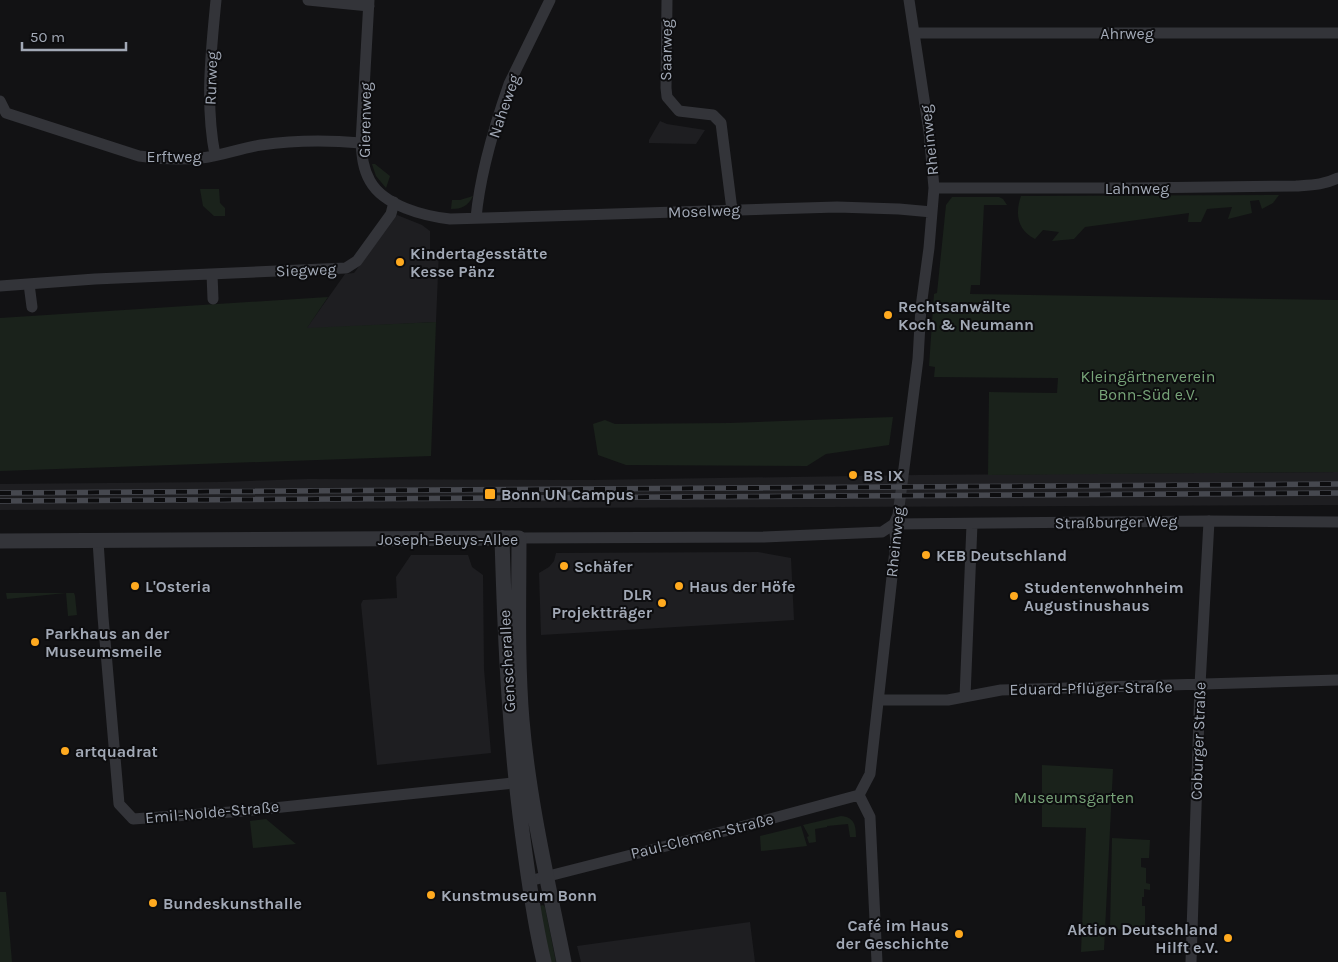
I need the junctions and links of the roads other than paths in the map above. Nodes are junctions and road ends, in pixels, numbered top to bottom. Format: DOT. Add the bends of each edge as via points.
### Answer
graph roads {
  1 [pos="216,0"];
  2 [pos="308,0"];
  3 [pos="550,0"];
  4 [pos="667,0"];
  5 [pos="909,0"];
  6 [pos="369,3"];
  7 [pos="915,33"];
  8 [pos="1338,33"];
  9 [pos="0,101"];
  10 [pos="361,143"];
  11 [pos="215,155"];
  12 [pos="1338,178"];
  13 [pos="934,188"];
  14 [pos="394,202"];
  15 [pos="732,210"];
  16 [pos="932,212"];
  17 [pos="476,218"];
  18 [pos="212,274"];
  19 [pos="29,284"];
  20 [pos="0,286"];
  21 [pos="213,299"];
  22 [pos="32,307"];
  23 [pos="1209,521"];
  24 [pos="1338,522"];
  25 [pos="894,524"];
  26 [pos="972,524"];
  27 [pos="502,538"];
  28 [pos="518,538"];
  29 [pos="0,541"];
  30 [pos="98,541"];
  31 [pos="1338,680"];
  32 [pos="1200,685"];
  33 [pos="965,698"];
  34 [pos="879,700"];
  35 [pos="522,782"];
  36 [pos="859,795"];
  37 [pos="545,877"];
  38 [pos="529,880"];
  39 [pos="544,962"];
  40 [pos="564,962"];
  41 [pos="877,962"];
  42 [pos="1192,962"];
  1 -- 11 [label="street, Rurweg" via="209,101"];
  2 -- 6 [label="street"];
  3 -- 17 [label="street, Naheweg" via="504,98"];
  4 -- 15 [label="street, Saarweg" via="667,97 679,111 713,115 721,123"];
  5 -- 7 [label="street, Rheinweg"];
  6 -- 10 [label="street, Gierenweg"];
  7 -- 8 [label="street, Ahrweg"];
  7 -- 13 [label="street, Rheinweg"];
  9 -- 11 [label="street, Erftweg" via="6,113 139,156 155,159"];
  10 -- 11 [label="street, Erftweg" via="284,142"];
  10 -- 14 [label="street, Gierenweg" via="371,182"];
  12 -- 13 [label="street, Lahnweg" via="1316,185 1296,186"];
  13 -- 16 [label="street, Rheinweg"];
  14 -- 17 [label="street, Gierenweg" via="432,216"];
  14 -- 18 [label="street, Siegweg" via="391,214 363,254 346,268"];
  15 -- 16 [label="street, Moselweg" via="837,207"];
  15 -- 17 [label="street, Moselweg"];
  16 -- 25 [label="street, Rheinweg" via="918,359 898,515"];
  18 -- 19 [label="street, Siegweg"];
  18 -- 21 [label="street"];
  19 -- 20 [label="street, Siegweg"];
  19 -- 22 [label="street"];
  23 -- 24 [label="street, Straßburger Weg"];
  23 -- 26 [label="street, Straßburger Weg"];
  23 -- 32 [label="street, Coburger Straße"];
  25 -- 26 [label="street, Straßburger Weg"];
  25 -- 28 [label="street, Joseph-Beuys-Allee" via="882,532 780,537"];
  25 -- 34 [label="street, Rheinweg" via="896,541"];
  26 -- 33 [label="street"];
  27 -- 28 [label="street, Joseph-Beuys-Allee"];
  27 -- 30 [label="street, Joseph-Beuys-Allee"];
  27 -- 35 [label="street, Genscherallee" via="504,619"];
  28 -- 35 [label="street, Genscherallee"];
  29 -- 30 [label="street, Joseph-Beuys-Allee"];
  30 -- 35 [label="street, Emil-Nolde-Straße" via="119,804 132,819 244,811"];
  31 -- 32 [label="street, Eduard-Pflüger-Straße"];
  32 -- 33 [label="street, Eduard-Pflüger-Straße" via="1000,690"];
  32 -- 42 [label="street, Coburger Straße"];
  33 -- 34 [label="street, Eduard-Pflüger-Straße"];
  34 -- 36 [label="street, Rheinweg" via="870,774"];
  35 -- 37 [label="street, Genscherallee"];
  35 -- 38 [label="street, Genscherallee"];
  36 -- 37 [label="street, Paul-Clemen-Straße"];
  36 -- 41 [label="street" via="870,817"];
  37 -- 38 [label="street"];
  37 -- 40 [label="street, Genscherallee"];
  38 -- 39 [label="street, Genscherallee"];
}
